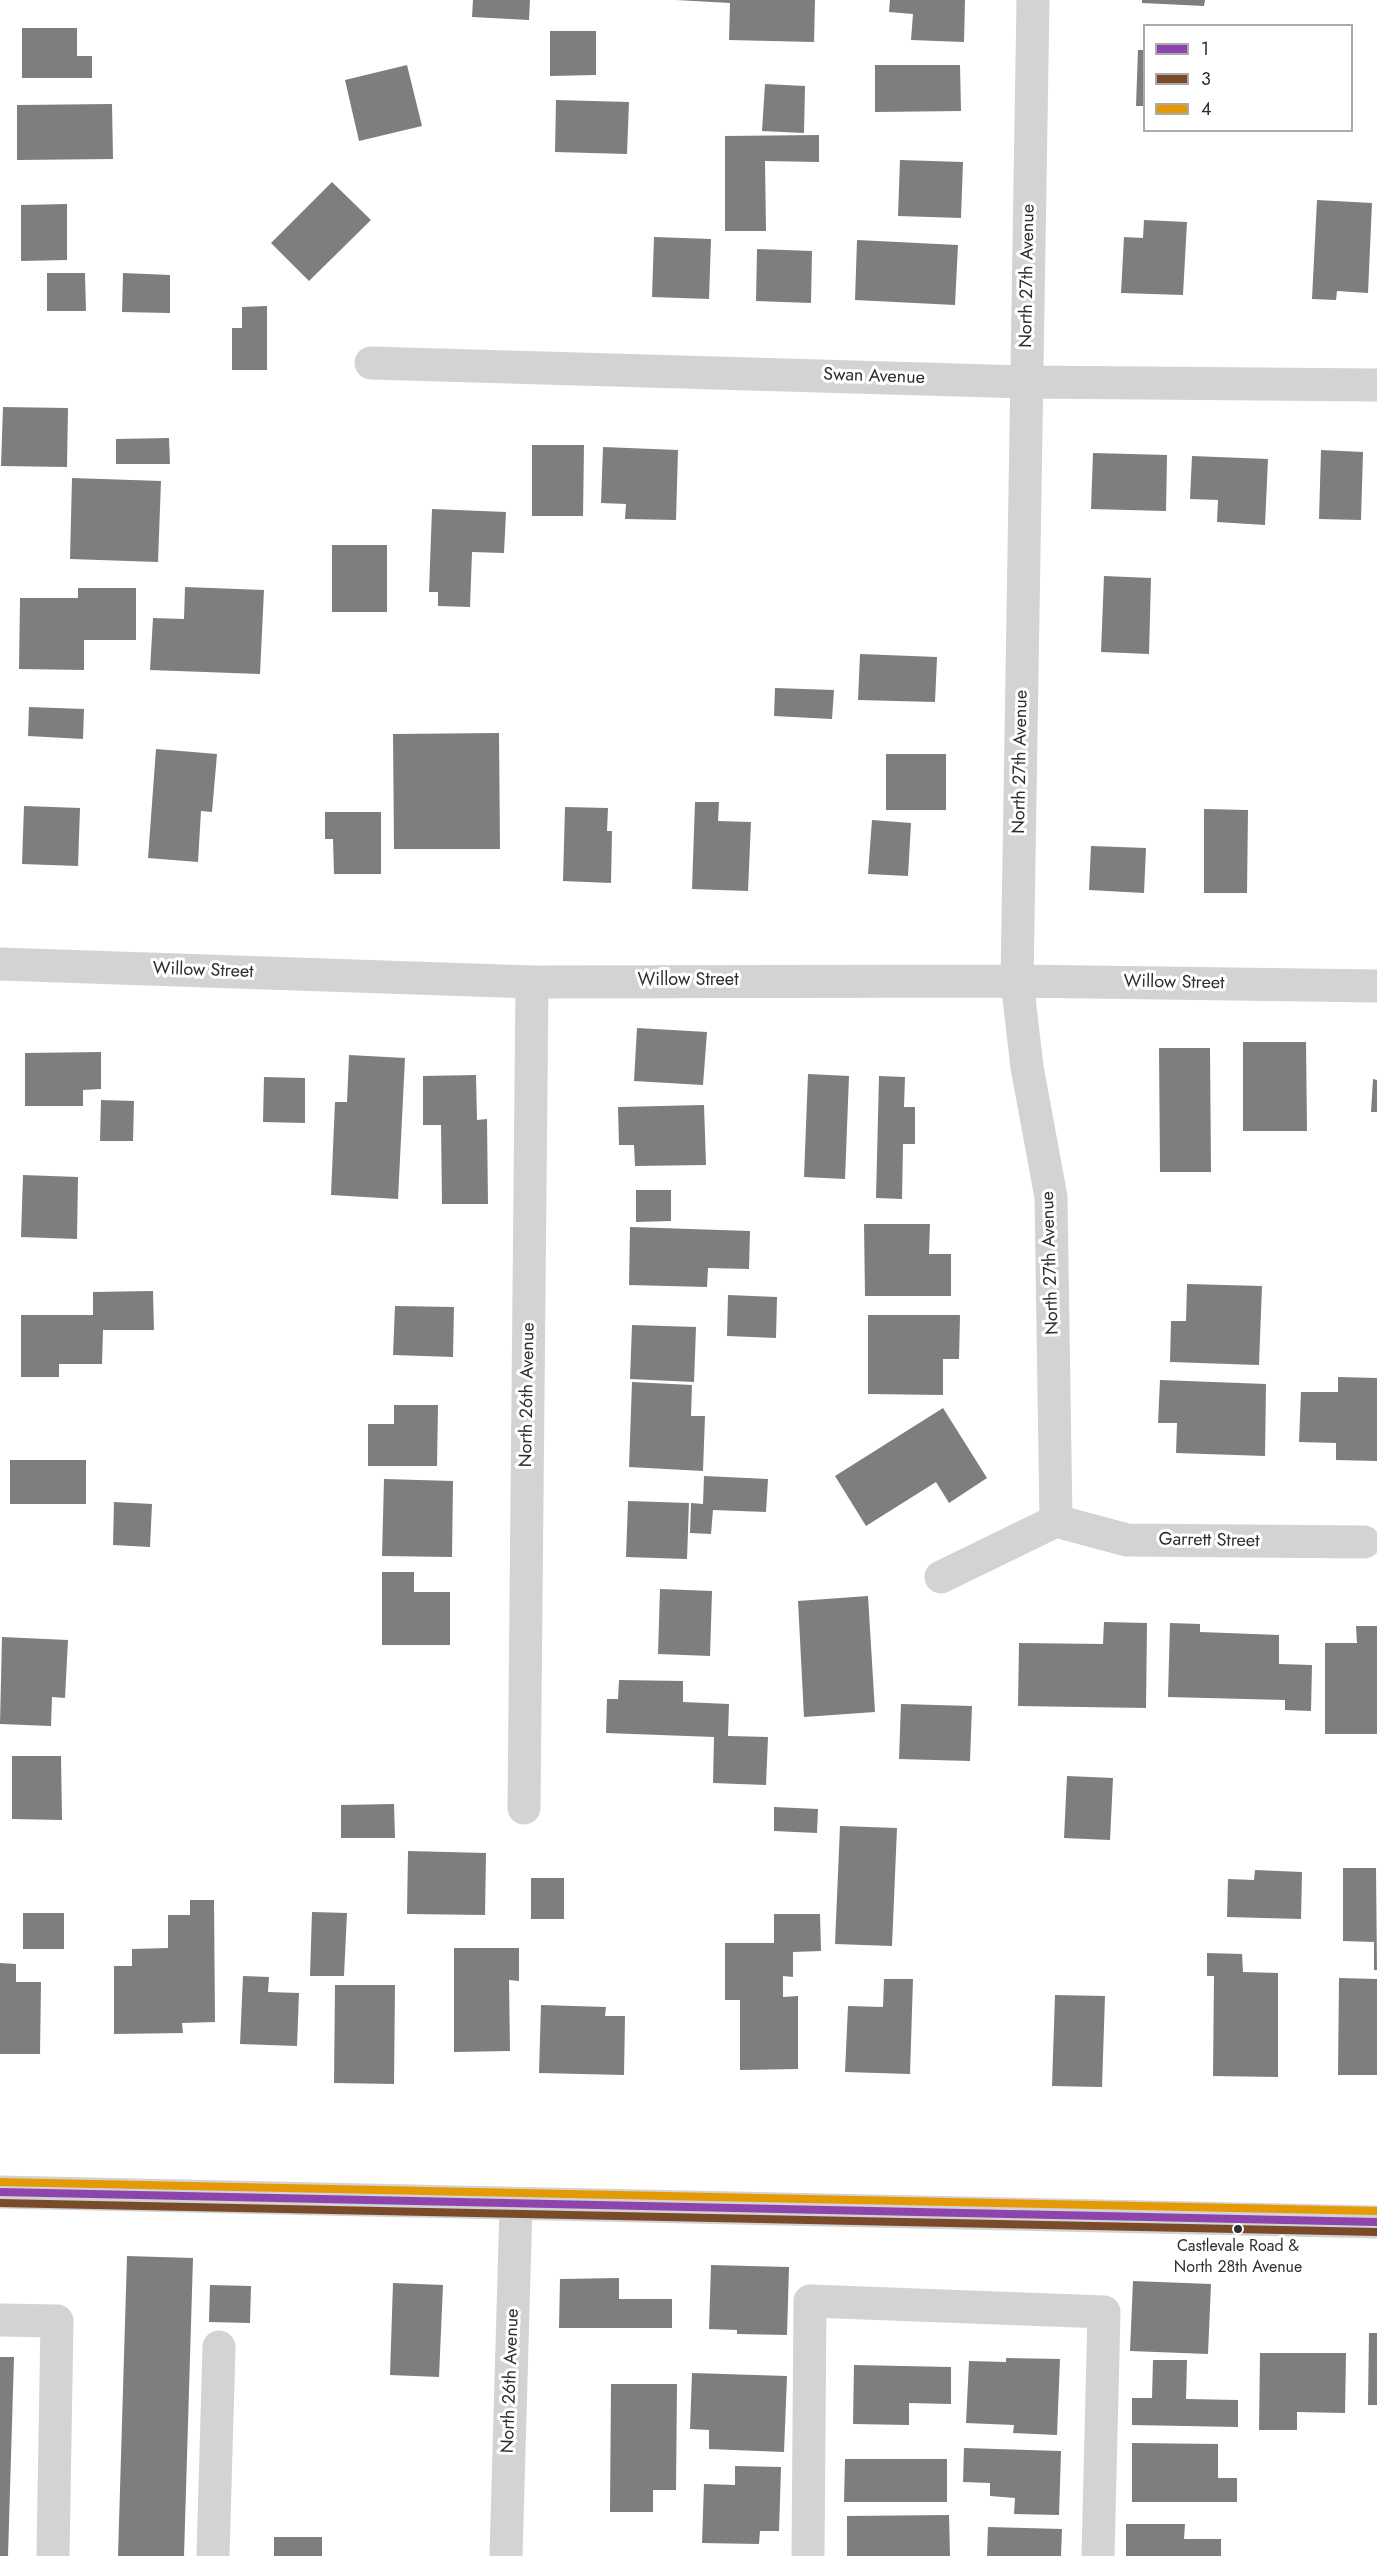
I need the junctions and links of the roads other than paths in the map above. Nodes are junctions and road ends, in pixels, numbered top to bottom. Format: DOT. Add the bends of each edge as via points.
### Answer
graph roads {
  1 [pos="1033,0"];
  2 [pos="371,363"];
  3 [pos="1026,382"];
  4 [pos="1377,385"];
  5 [pos="0,964"];
  6 [pos="1017,981"];
  7 [pos="532,982"];
  8 [pos="1377,986"];
  9 [pos="1056,1521"];
  10 [pos="1364,1542"];
  11 [pos="940,1577"];
  12 [pos="524,1808"];
  13 [pos="0,2192"];
  14 [pos="516,2205"];
  15 [pos="1377,2222"];
  16 [pos="0,2320"];
  17 [pos="219,2348"];
  18 [pos="53,2556"];
  19 [pos="213,2556"];
  20 [pos="506,2556"];
  21 [pos="808,2556"];
  22 [pos="1098,2556"];
  1 -- 3 [label="street, North 27th Avenue"];
  2 -- 3 [label="street, Swan Avenue"];
  3 -- 4 [label="street, Swan Avenue"];
  3 -- 6 [label="street, North 27th Avenue"];
  5 -- 7 [label="street, Willow Street"];
  6 -- 7 [label="street, Willow Street"];
  6 -- 8 [label="street, Willow Street"];
  6 -- 9 [label="street, North 27th Avenue" via="1027,1066 1051,1197"];
  7 -- 12 [label="street, North 26th Avenue"];
  9 -- 10 [label="street, Garrett Street" via="1127,1540"];
  9 -- 11 [label="street"];
  13 -- 14 [label="street"];
  14 -- 15 [label="street"];
  14 -- 20 [label="street, North 26th Avenue"];
  16 -- 18 [label="street" via="57,2321"];
  17 -- 19 [label="street"];
  21 -- 22 [label="street" via="810,2301 1104,2312"];
}
